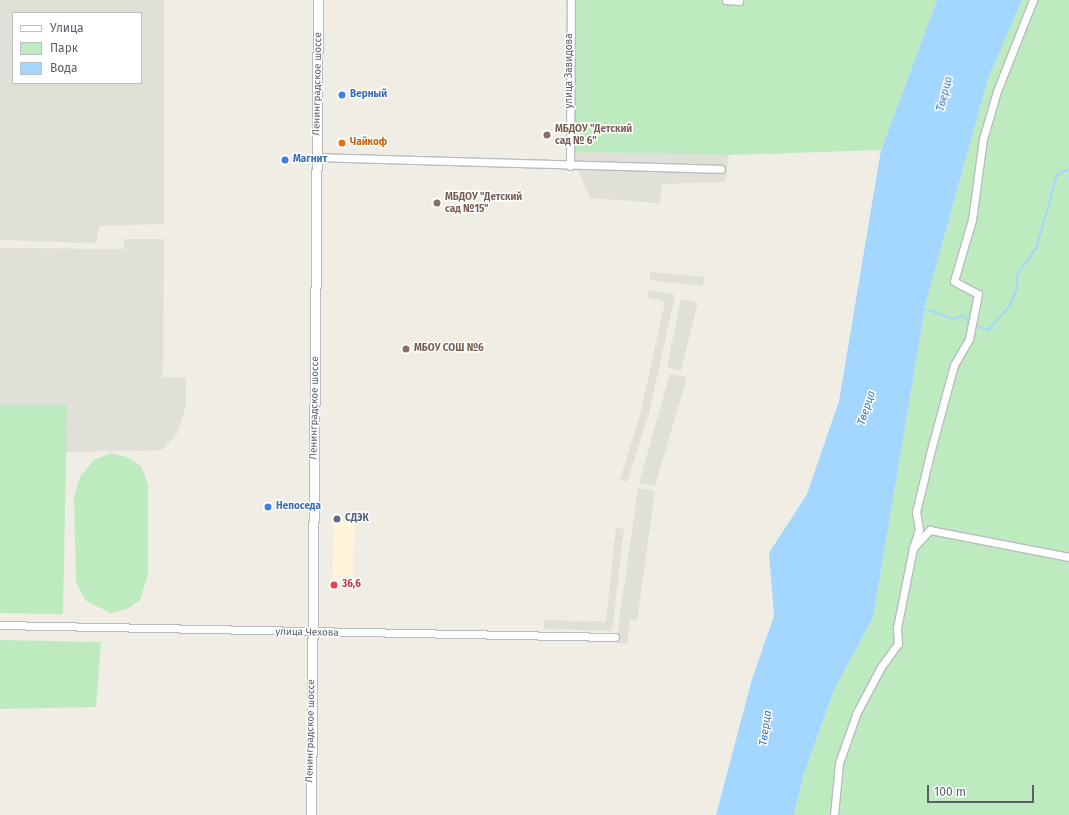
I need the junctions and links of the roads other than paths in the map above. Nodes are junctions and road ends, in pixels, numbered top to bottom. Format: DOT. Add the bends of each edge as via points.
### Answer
graph roads {
  1 [pos="318,0"];
  2 [pos="571,0"];
  3 [pos="726,0"];
  4 [pos="1033,0"];
  5 [pos="739,1"];
  6 [pos="317,157"];
  7 [pos="570,166"];
  8 [pos="721,169"];
  9 [pos="913,548"];
  10 [pos="1069,557"];
  11 [pos="0,626"];
  12 [pos="312,634"];
  13 [pos="615,637"];
  14 [pos="311,815"];
  15 [pos="834,815"];
  1 -- 6 [label="main road, Ленинградское шоссе"];
  2 -- 7 [label="street, улица Завидова"];
  3 -- 5 [label="street"];
  4 -- 9 [label="street" via="996,91 983,139 972,220 954,281 978,294 969,339 954,365 932,446 916,512 919,530"];
  6 -- 7 [label="street"];
  6 -- 12 [label="main road, Ленинградское шоссе"];
  7 -- 8 [label="street"];
  9 -- 10 [label="street" via="930,530"];
  9 -- 15 [label="street" via="897,628 898,644 881,667 856,712 840,762"];
  11 -- 12 [label="street, улица Чехова"];
  12 -- 13 [label="street, улица Чехова"];
  12 -- 14 [label="main road, Ленинградское шоссе"];
}
